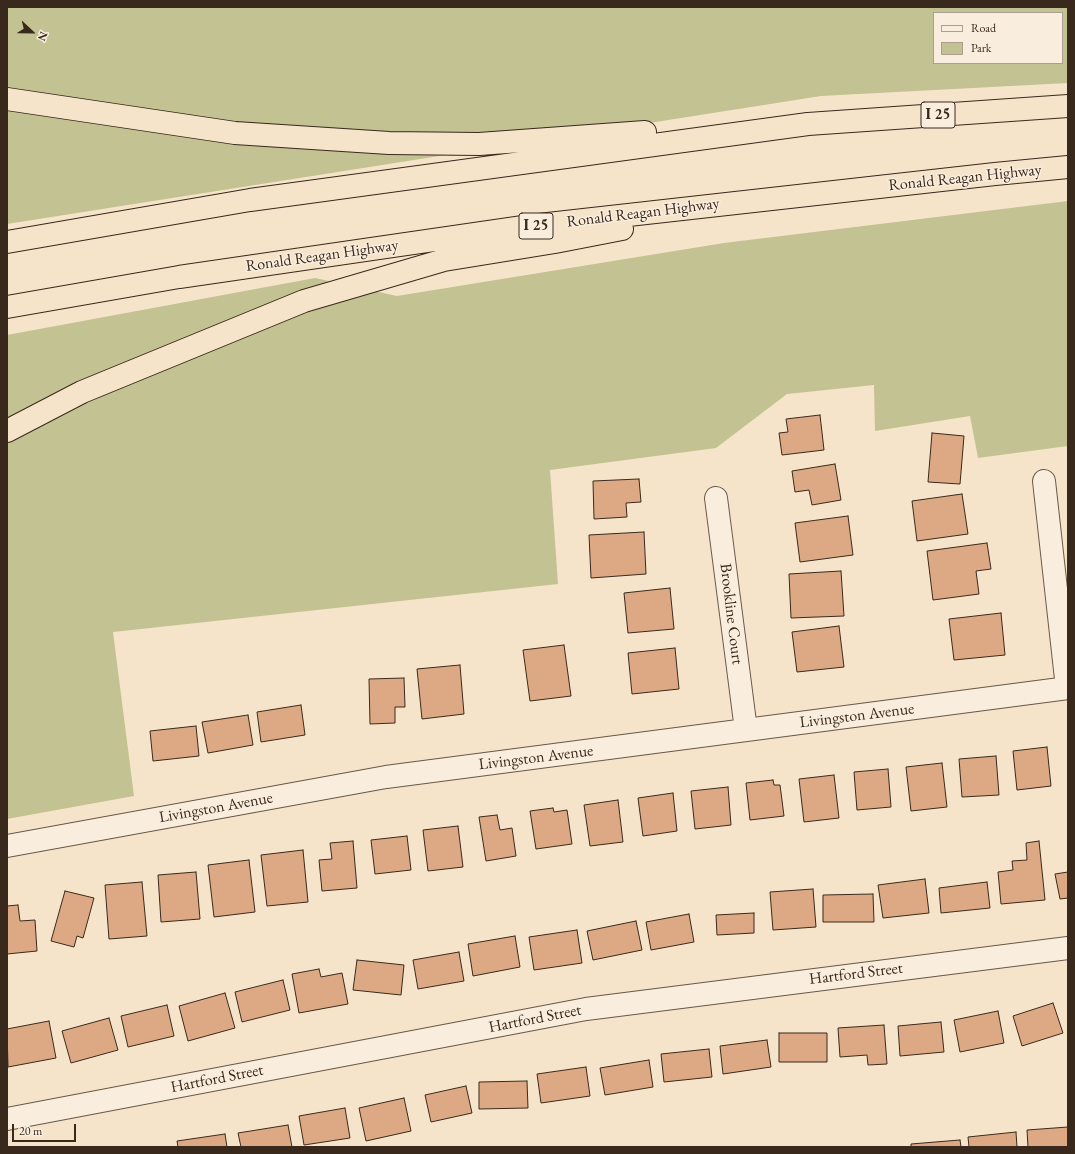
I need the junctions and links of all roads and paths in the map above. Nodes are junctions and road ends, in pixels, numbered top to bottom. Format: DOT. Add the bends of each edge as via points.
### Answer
graph roads {
  1 [pos="7,99"];
  2 [pos="1068,106"];
  3 [pos="808,124"];
  4 [pos="1068,168"];
  5 [pos="763,200"];
  6 [pos="7,242"];
  7 [pos="7,307"];
  8 [pos="7,431"];
  9 [pos="1044,481"];
  10 [pos="716,498"];
  11 [pos="1067,688"];
  12 [pos="746,730"];
  13 [pos="7,846"];
  14 [pos="1068,948"];
  15 [pos="7,1119"];
  1 -- 3 [label="highway" via="235,133 389,143 479,144 609,134"];
  2 -- 3 [label="highway, I 25"];
  3 -- 6 [label="highway, I 25" via="250,200"];
  4 -- 5 [label="highway, Ronald Reagan Highway / I 25"];
  5 -- 7 [label="highway, Ronald Reagan Highway / I 25" via="515,228 179,277"];
  5 -- 8 [label="highway" via="556,242 444,260 304,301 82,392"];
  9 -- 11 [label="street"];
  10 -- 12 [label="street, Brookline Court"];
  11 -- 12 [label="street, Livingston Avenue"];
  12 -- 13 [label="street, Livingston Avenue" via="386,777"];
  14 -- 15 [label="street, Hartford Street" via="586,1009"];
}
